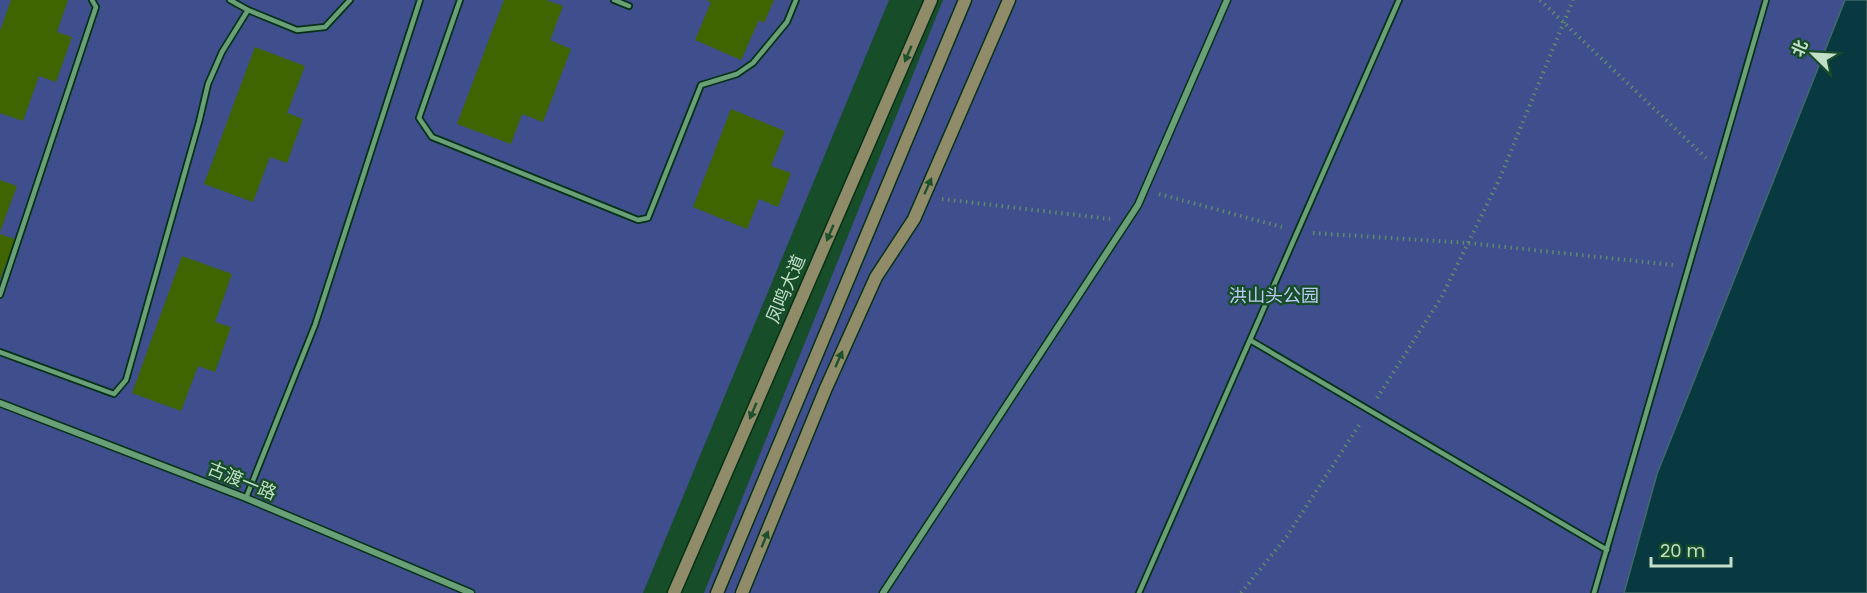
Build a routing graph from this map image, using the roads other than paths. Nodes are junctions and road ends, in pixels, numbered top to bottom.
1 (92, 0) edge
2 (230, 0) edge
3 (350, 0) edge
4 (420, 0) edge
5 (460, 0) edge
6 (614, 0) edge
7 (796, 0) edge
8 (931, 0) edge
9 (965, 0) edge
10 (1009, 0) edge
11 (1227, 0) edge
12 (1399, 0) edge
13 (1766, 0) edge
14 (629, 6) dead end
15 (248, 10) junction
16 (0, 295) edge
17 (1250, 340) junction
18 (0, 352) edge
19 (0, 403) edge
20 (246, 498) junction
21 (1607, 550) junction
22 (471, 593) edge
23 (674, 593) edge
24 (717, 593) edge
25 (742, 593) edge
26 (883, 593) edge
27 (1139, 593) edge
28 (1594, 593) edge

1 - 16 lane
2 - 15 lane
3 - 15 lane
4 - 20 lane
5 - 7 lane
6 - 14 lane
8 -> 23 main road, 凤鸣大道
9 - 24 main road
25 -> 10 main road
11 - 26 street
12 - 17 lane
13 - 21 lane
15 - 18 lane
17 - 21 lane
17 - 27 lane
19 - 20 street, 古渡一路
20 - 22 street, 古渡一路
21 - 28 lane

